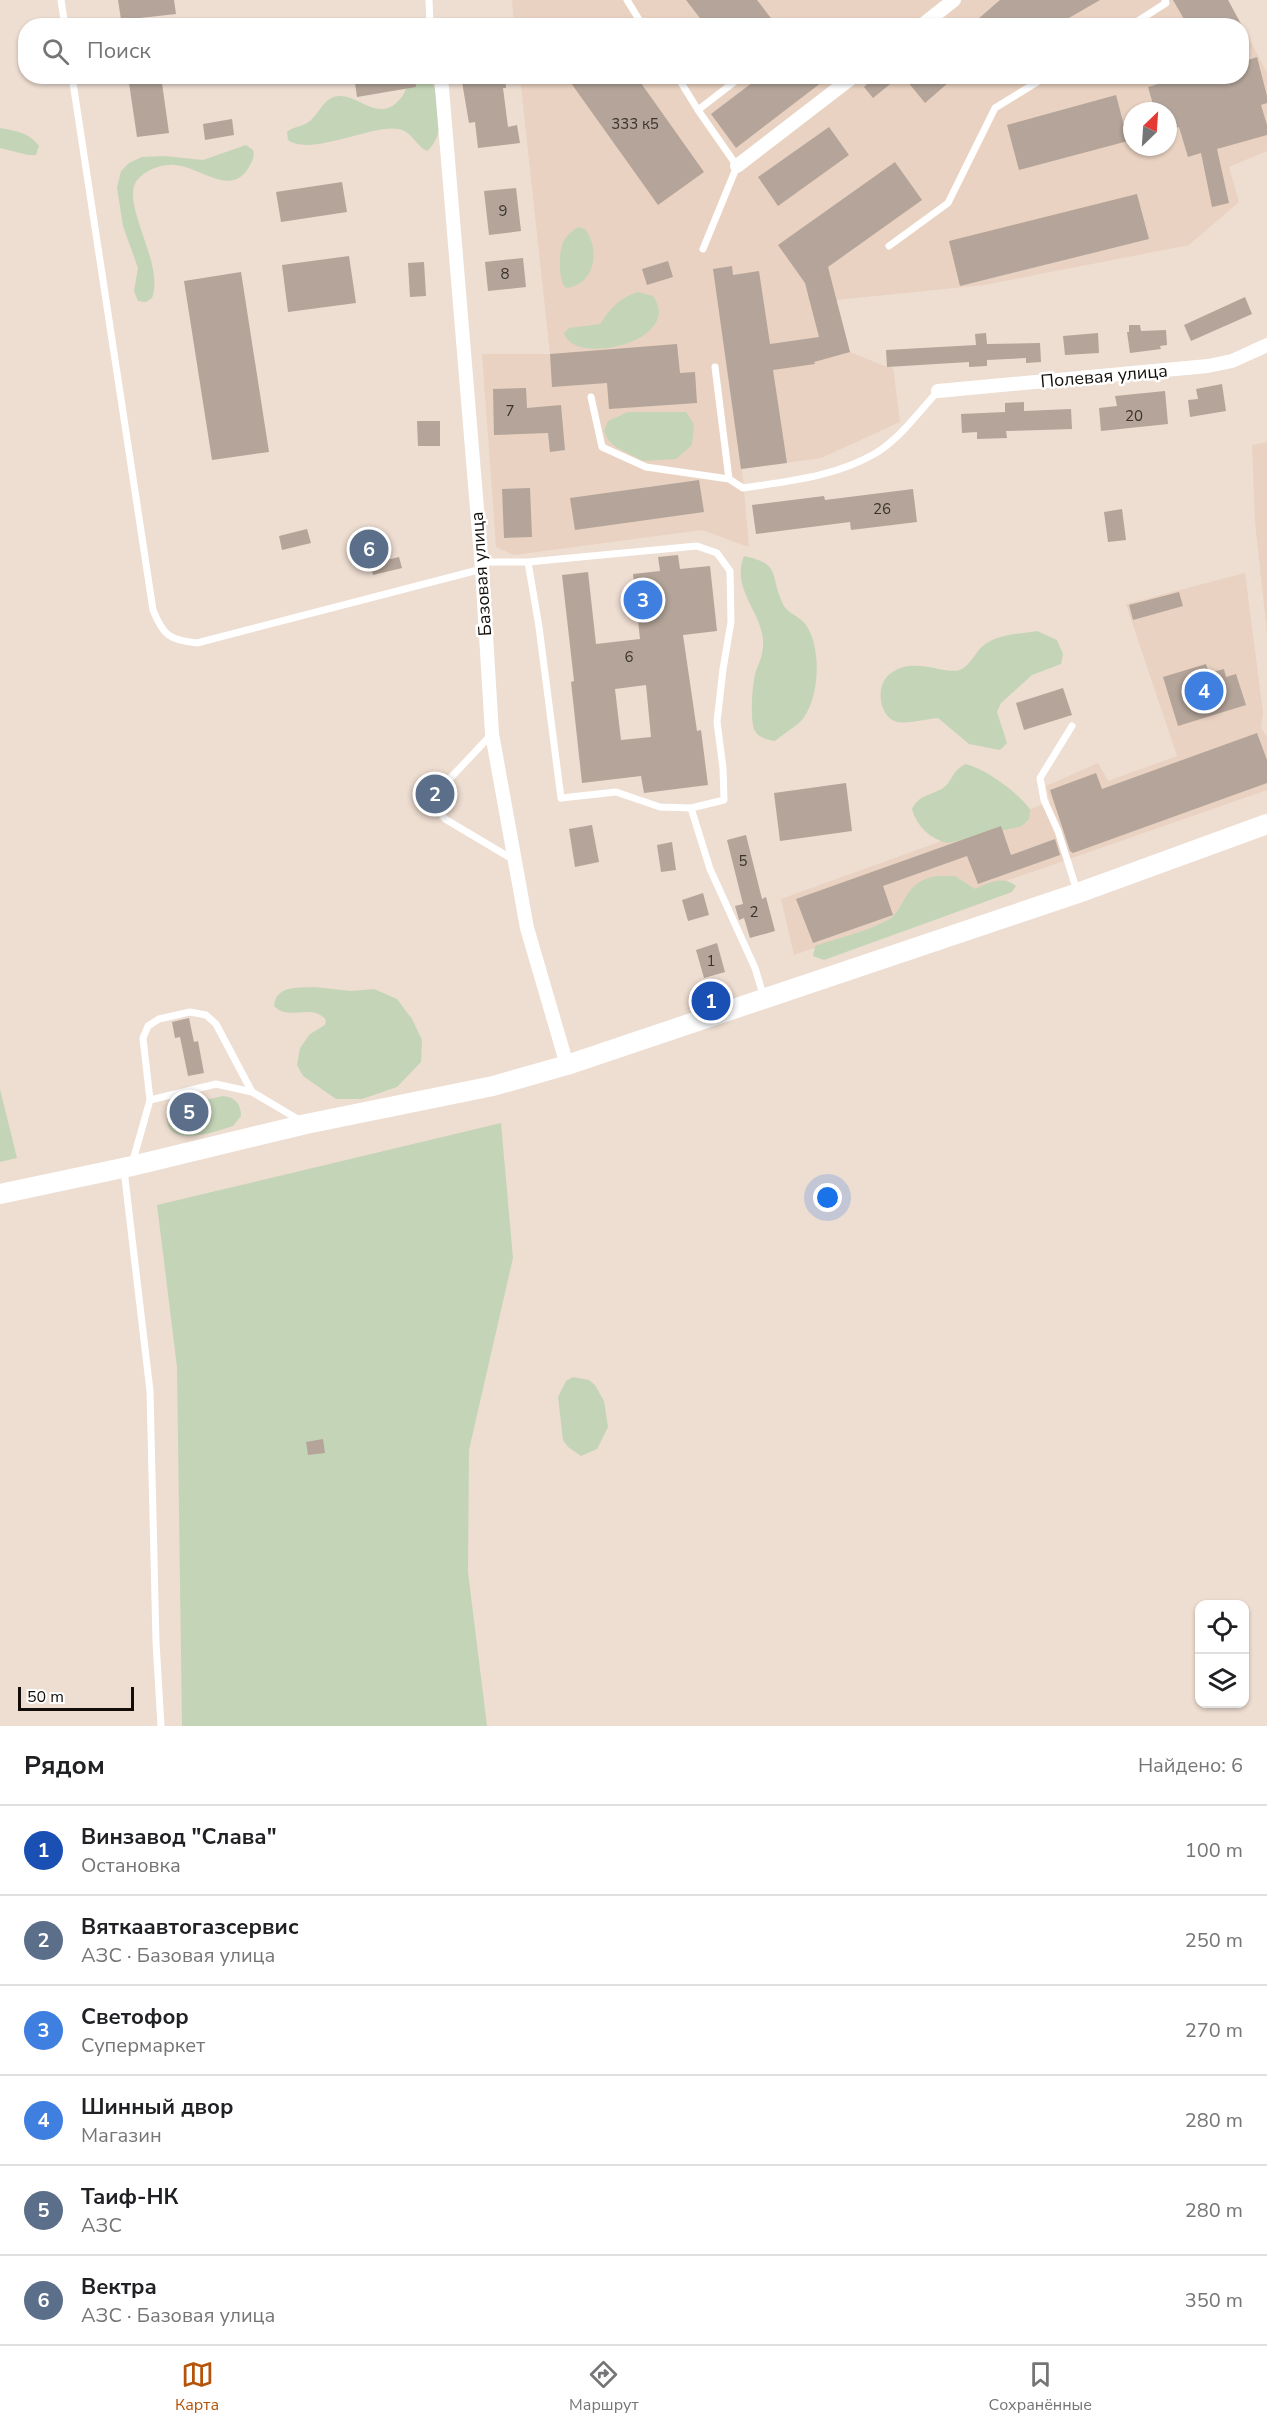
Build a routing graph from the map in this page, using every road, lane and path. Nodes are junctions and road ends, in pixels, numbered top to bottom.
1 (61, 0) edge
2 (429, 0) edge
3 (627, 0) edge
4 (954, 0) edge
5 (1165, 0) edge
6 (64, 18) edge
7 (430, 18) edge
8 (638, 18) edge
9 (931, 18) edge
10 (1143, 18) edge
11 (73, 84) edge
12 (442, 84) edge
13 (682, 84) edge
14 (732, 84) edge
15 (844, 84) edge
16 (1034, 84) edge
17 (698, 110) junction
18 (737, 166) junction
19 (889, 246) dead end
20 (703, 249) dead end
21 (1267, 345) edge
22 (715, 367) dead end
23 (938, 391) joint
24 (591, 397) dead end
25 (729, 479) junction
26 (528, 562) junction
27 (481, 566) junction
28 (1072, 726) dead end
29 (492, 734) junction
30 (691, 808) junction
31 (1267, 824) edge
32 (514, 860) junction
33 (1078, 894) junction
34 (764, 998) junction
35 (567, 1065) junction
36 (252, 1092) junction
37 (150, 1100) junction
38 (306, 1124) junction
39 (128, 1166) junction
40 (0, 1194) edge
41 (161, 1726) edge

1 - 6 lane
2 - 7 lane
3 - 8 lane
4 - 9 street
5 - 10 lane
11 - 27 lane
12 - 27 street, Базовая улица
13 - 17 lane
14 - 17 lane
15 - 18 street
16 - 19 lane
17 - 18 lane
18 - 20 lane
21 - 23 street, Полевая улица
22 - 25 lane
23 - 25 lane
24 - 25 lane
26 - 27 lane
26 - 30 lane
26 - 30 lane
27 - 29 street, Базовая улица
28 - 33 lane
29 - 32 street, Базовая улица
29 - 32 lane
30 - 34 lane
31 - 33 main road
32 - 35 street, Базовая улица
33 - 34 main road
34 - 35 main road
35 - 38 main road
36 - 37 lane
36 - 37 lane
36 - 38 lane
37 - 39 lane
38 - 39 main road
39 - 40 main road
39 - 41 lane

